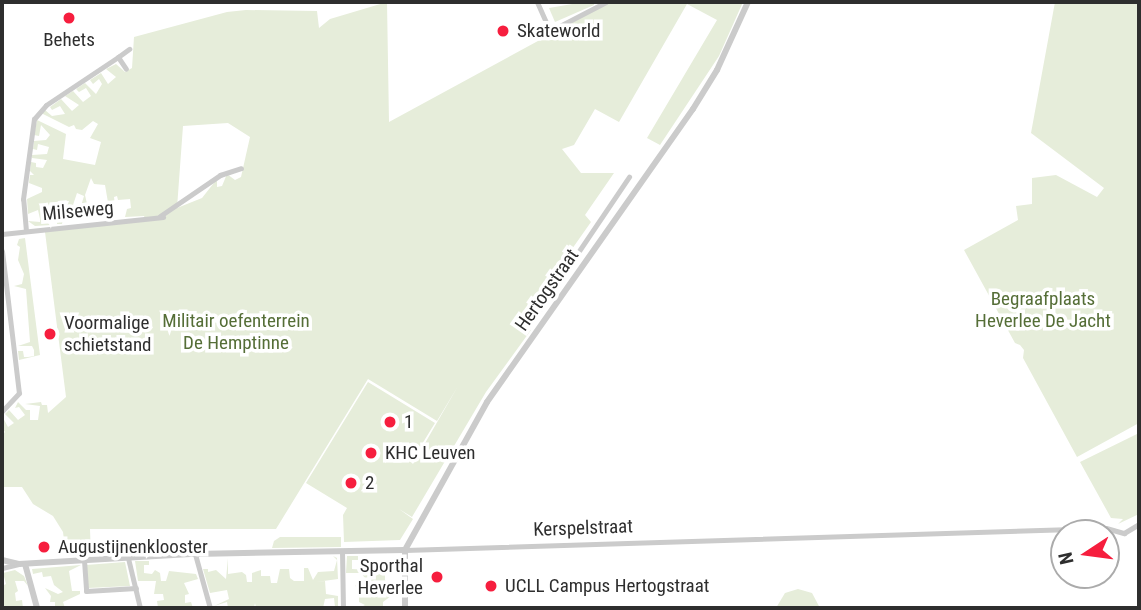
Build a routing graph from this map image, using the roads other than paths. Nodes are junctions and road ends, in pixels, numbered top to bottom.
1 (537, 2) edge
2 (606, 2) edge
3 (748, 2) edge
4 (129, 49) dead end
5 (118, 57) junction
6 (126, 69) dead end
7 (242, 168) dead end
8 (629, 177) dead end
9 (26, 231) junction
10 (2, 234) edge
11 (2, 251) edge
12 (4, 289) edge
13 (529, 325) dead end
14 (2, 411) edge
15 (1139, 524) edge
16 (405, 550) junction
17 (342, 551) junction
18 (195, 554) junction
19 (128, 558) junction
20 (2, 559) edge
21 (84, 560) junction
22 (22, 564) junction
23 (2, 568) edge
24 (135, 588) junction
25 (37, 608) edge
26 (141, 608) edge
27 (210, 608) edge
28 (343, 608) edge
29 (405, 608) edge

1 - 2 street
3 - 16 street, Hertogstraat
4 - 5 street
5 - 6 street
5 - 9 street
7 - 9 street, Milseweg
8 - 13 street
9 - 10 street, Milseweg
11 - 12 street
12 - 14 street
15 - 16 street, Kerspelstraat
16 - 17 street, Kerspelstraat
16 - 29 street, Hertogstraat
17 - 18 street, Kerspelstraat
17 - 28 street
18 - 19 street, Kerspelstraat
18 - 27 street
19 - 21 street, Kerspelstraat
19 - 24 street
20 - 22 street
21 - 22 street, Kerspelstraat
21 - 24 street
22 - 23 street
22 - 25 street
24 - 26 street

